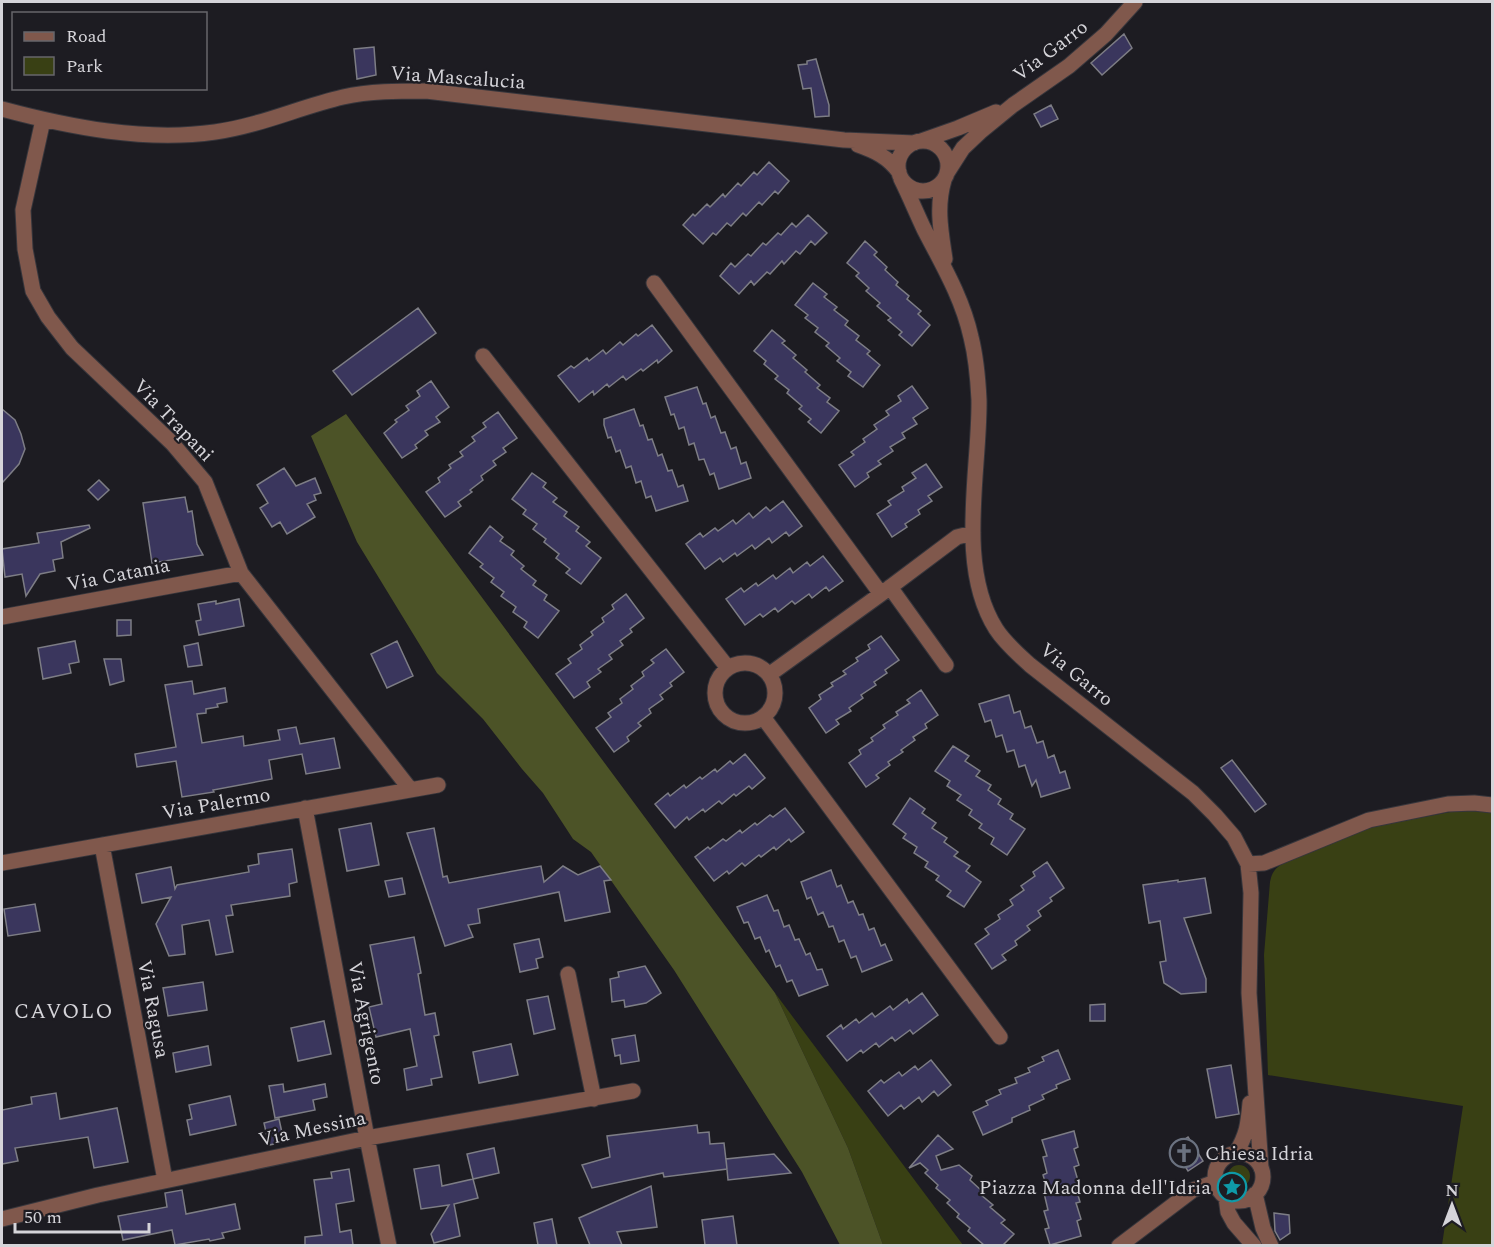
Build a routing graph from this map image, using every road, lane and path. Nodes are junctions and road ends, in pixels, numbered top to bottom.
1 (1135, 2) edge
2 (1013, 105) junction
3 (2, 109) edge
4 (43, 120) junction
5 (844, 140) junction
6 (916, 142) junction
7 (900, 175) junction
8 (946, 177) junction
9 (947, 271) junction
10 (654, 283) dead end
11 (483, 356) dead end
12 (973, 533) junction
13 (241, 573) junction
14 (886, 590) junction
15 (2, 617) edge
16 (946, 665) dead end
17 (728, 668) junction
18 (770, 674) junction
19 (763, 717) junction
20 (438, 784) dead end
21 (410, 789) junction
22 (1492, 805) edge
23 (305, 808) junction
24 (102, 845) junction
25 (2, 863) edge
26 (1248, 864) junction
27 (568, 974) dead end
28 (1000, 1037) dead end
29 (1253, 1067) junction
30 (633, 1091) dead end
31 (594, 1099) junction
32 (367, 1138) junction
33 (1236, 1154) junction
34 (1261, 1168) junction
35 (165, 1180) junction
36 (1215, 1182) junction
37 (1255, 1194) junction
38 (1226, 1197) junction
39 (2, 1219) edge
40 (389, 1245) edge
41 (1119, 1245) edge
42 (1254, 1245) edge
43 (1270, 1245) edge

1 - 2 street, Via Garro
2 - 6 street
2 - 8 street
3 - 4 street, Via Mascalucia
4 - 5 street, Via Mascalucia
4 - 13 street, Via Trapani
5 - 6 street
5 - 7 street
6 - 7 street
6 - 8 street
7 - 8 street
7 - 9 street
8 - 9 street
9 - 12 street, Via Garro
10 - 14 street
11 - 17 street
12 - 14 street
12 - 26 street, Via Garro
13 - 15 street, Via Catania
13 - 21 street, Via Trapani
14 - 16 street
14 - 18 street
17 - 18 street
17 - 19 street
18 - 19 street
19 - 28 street
20 - 21 street, Via Palermo
21 - 23 street, Via Palermo
22 - 26 street
23 - 24 street, Via Palermo
23 - 32 street, Via Agrigento
24 - 25 street, Via Palermo
24 - 35 street, Via Ragusa
26 - 29 street, Via Garro
27 - 31 street
29 - 33 street, Via Garro
29 - 34 street, Via Garro
30 - 31 street, Via Messina
31 - 32 street, Via Messina
32 - 35 street, Via Messina
32 - 40 street, Via Agrigento
33 - 34 street
33 - 36 street
34 - 37 street
35 - 39 street, Via Messina
36 - 38 street
36 - 41 street
37 - 38 street
37 - 43 street
38 - 42 street

